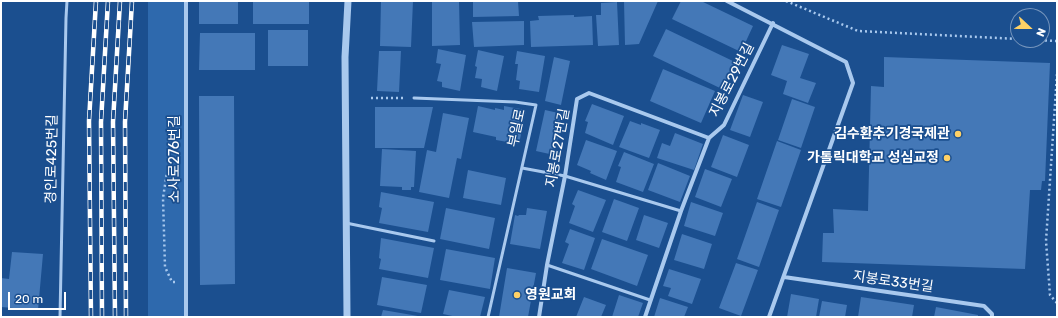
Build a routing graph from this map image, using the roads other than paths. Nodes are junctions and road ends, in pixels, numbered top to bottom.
1 (67, 1) edge
2 (186, 1) edge
3 (348, 1) edge
4 (727, 1) edge
5 (772, 24) junction
6 (414, 98) road end
7 (709, 138) junction
8 (522, 168) junction
9 (565, 176) junction
10 (682, 211) junction
11 (346, 223) junction
12 (434, 241) dead end
13 (547, 266) junction
14 (784, 277) junction
15 (650, 300) junction
16 (60, 317) edge
17 (186, 317) edge
18 (347, 317) edge
19 (488, 317) edge
20 (539, 317) edge
21 (645, 317) edge
22 (769, 317) edge
23 (992, 317) edge

1 - 16 lane, 경인로425번길
2 - 17 street, 소사로276번길
3 - 11 street
4 - 5 street
5 - 7 street, 지봉로29번길
5 - 14 street
6 - 8 lane, 부일로
7 - 9 street, 지봉로27번길
7 - 10 street, 지봉로29번길
8 - 9 lane
8 - 19 lane, 부일로
9 - 10 lane
9 - 13 street, 지봉로27번길
10 - 15 street, 지봉로29번길
11 - 12 lane
11 - 18 street
13 - 15 lane
13 - 20 street, 지봉로27번길
14 - 22 street
14 - 23 street, 지봉로33번길
15 - 21 street, 지봉로29번길

